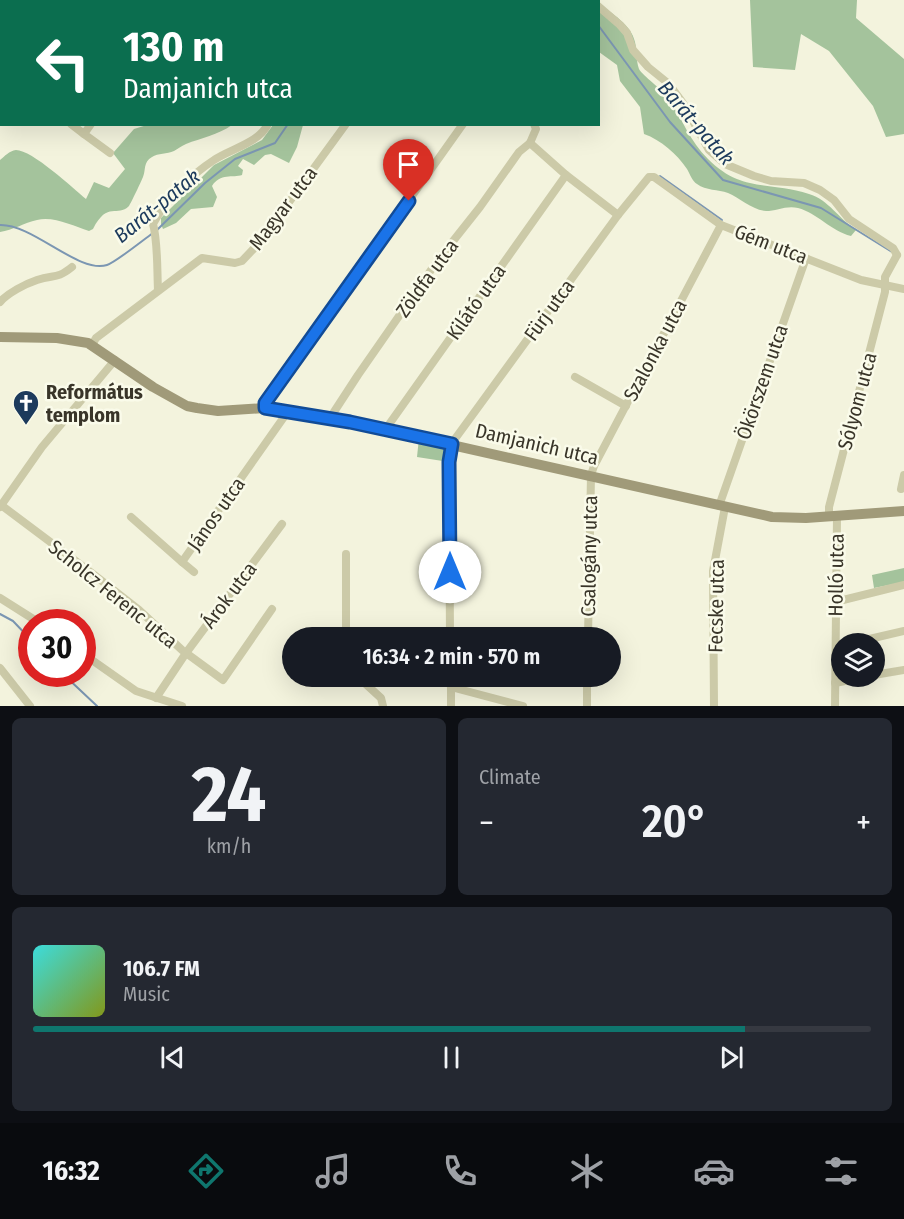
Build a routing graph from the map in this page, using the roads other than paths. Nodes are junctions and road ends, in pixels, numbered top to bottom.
1 (600, 8) edge
2 (74, 126) edge
3 (90, 126) edge
4 (267, 126) edge
5 (345, 126) edge
6 (462, 126) edge
7 (535, 126) edge
8 (84, 134) junction
9 (531, 143) junction
10 (110, 153) dead end
11 (566, 175) junction
12 (649, 177) joint
13 (618, 215) junction
14 (721, 225) junction
15 (900, 254) edge
16 (806, 258) junction
17 (72, 267) dead end
18 (884, 286) junction
19 (904, 289) edge
20 (158, 290) junction
21 (0, 302) edge
22 (0, 337) edge
23 (92, 345) junction
24 (115, 360) junction
25 (575, 377) dead end
26 (626, 406) junction
27 (265, 408) junction
28 (287, 411) junction
29 (330, 418) junction
30 (387, 429) junction
31 (452, 444) junction
32 (591, 475) junction
33 (904, 476) edge
34 (901, 489) dead end
35 (1, 506) edge
36 (722, 506) junction
37 (904, 511) edge
38 (833, 516) junction
39 (131, 517) dead end
40 (282, 524) dead end
41 (346, 554) dead end
42 (182, 562) junction
43 (194, 572) dead end
44 (904, 585) edge
45 (0, 598) edge
46 (835, 602) junction
47 (18, 609) edge
48 (272, 609) dead end
49 (346, 627) edge
50 (450, 627) edge
51 (588, 627) edge
52 (904, 631) edge
53 (837, 633) edge
54 (885, 635) edge
55 (186, 653) junction
56 (96, 663) edge
57 (0, 668) edge
58 (904, 670) edge
59 (885, 673) edge
60 (369, 687) edge
61 (451, 687) joint
62 (587, 687) edge
63 (835, 687) edge
64 (156, 698) junction
65 (30, 706) edge
66 (182, 706) edge
67 (383, 706) edge
68 (451, 706) edge
69 (523, 706) edge
70 (587, 706) edge
71 (714, 706) edge
72 (836, 706) edge

1 - 15 street
2 - 8 street
3 - 8 street
4 - 20 street
5 - 20 street, Magyar utca
6 - 27 street
7 - 9 street
8 - 10 street
9 - 11 street
9 - 29 street, Zöldfa utca
11 - 13 street
11 - 30 street, Kilátó utca
12 - 13 street, Fürj utca
12 - 14 street, Gém utca
13 - 31 street, Fürj utca
14 - 16 street, Gém utca
14 - 26 street, Szalonka utca
15 - 18 street, Sólyom utca
16 - 18 street, Gém utca
16 - 36 street, Ökörszem utca
17 - 21 street
18 - 19 street, Gém utca
18 - 38 street, Sólyom utca
20 - 23 street, Magyar utca
22 - 23 main road, Damjanich utca
23 - 24 main road, Damjanich utca
24 - 27 main road, Damjanich utca
24 - 35 street
25 - 26 street
26 - 32 street, Szalonka utca
27 - 28 main road, Damjanich utca
28 - 29 main road, Damjanich utca
28 - 42 street, János utca
29 - 30 main road, Damjanich utca
30 - 31 main road, Damjanich utca
31 - 32 main road, Damjanich utca
31 - 50 street
32 - 36 main road, Damjanich utca
32 - 51 street, Csalogány utca
33 - 34 street
35 - 55 street, Scholcz Ferenc utca
36 - 38 main road, Damjanich utca
36 - 71 street, Fecske utca
37 - 38 main road, Damjanich utca
38 - 46 street, Holló utca
39 - 42 street, János utca
40 - 55 street, Árok utca
41 - 49 street
42 - 43 street
44 - 46 street
45 - 47 street
46 - 53 street, Holló utca
48 - 55 street, Scholcz Ferenc utca
52 - 54 street
55 - 64 street, Árok utca
56 - 64 street
57 - 65 street
58 - 59 street
60 - 67 street
61 - 68 street
61 - 69 street
62 - 70 street
63 - 72 street, Holló utca
64 - 66 street

